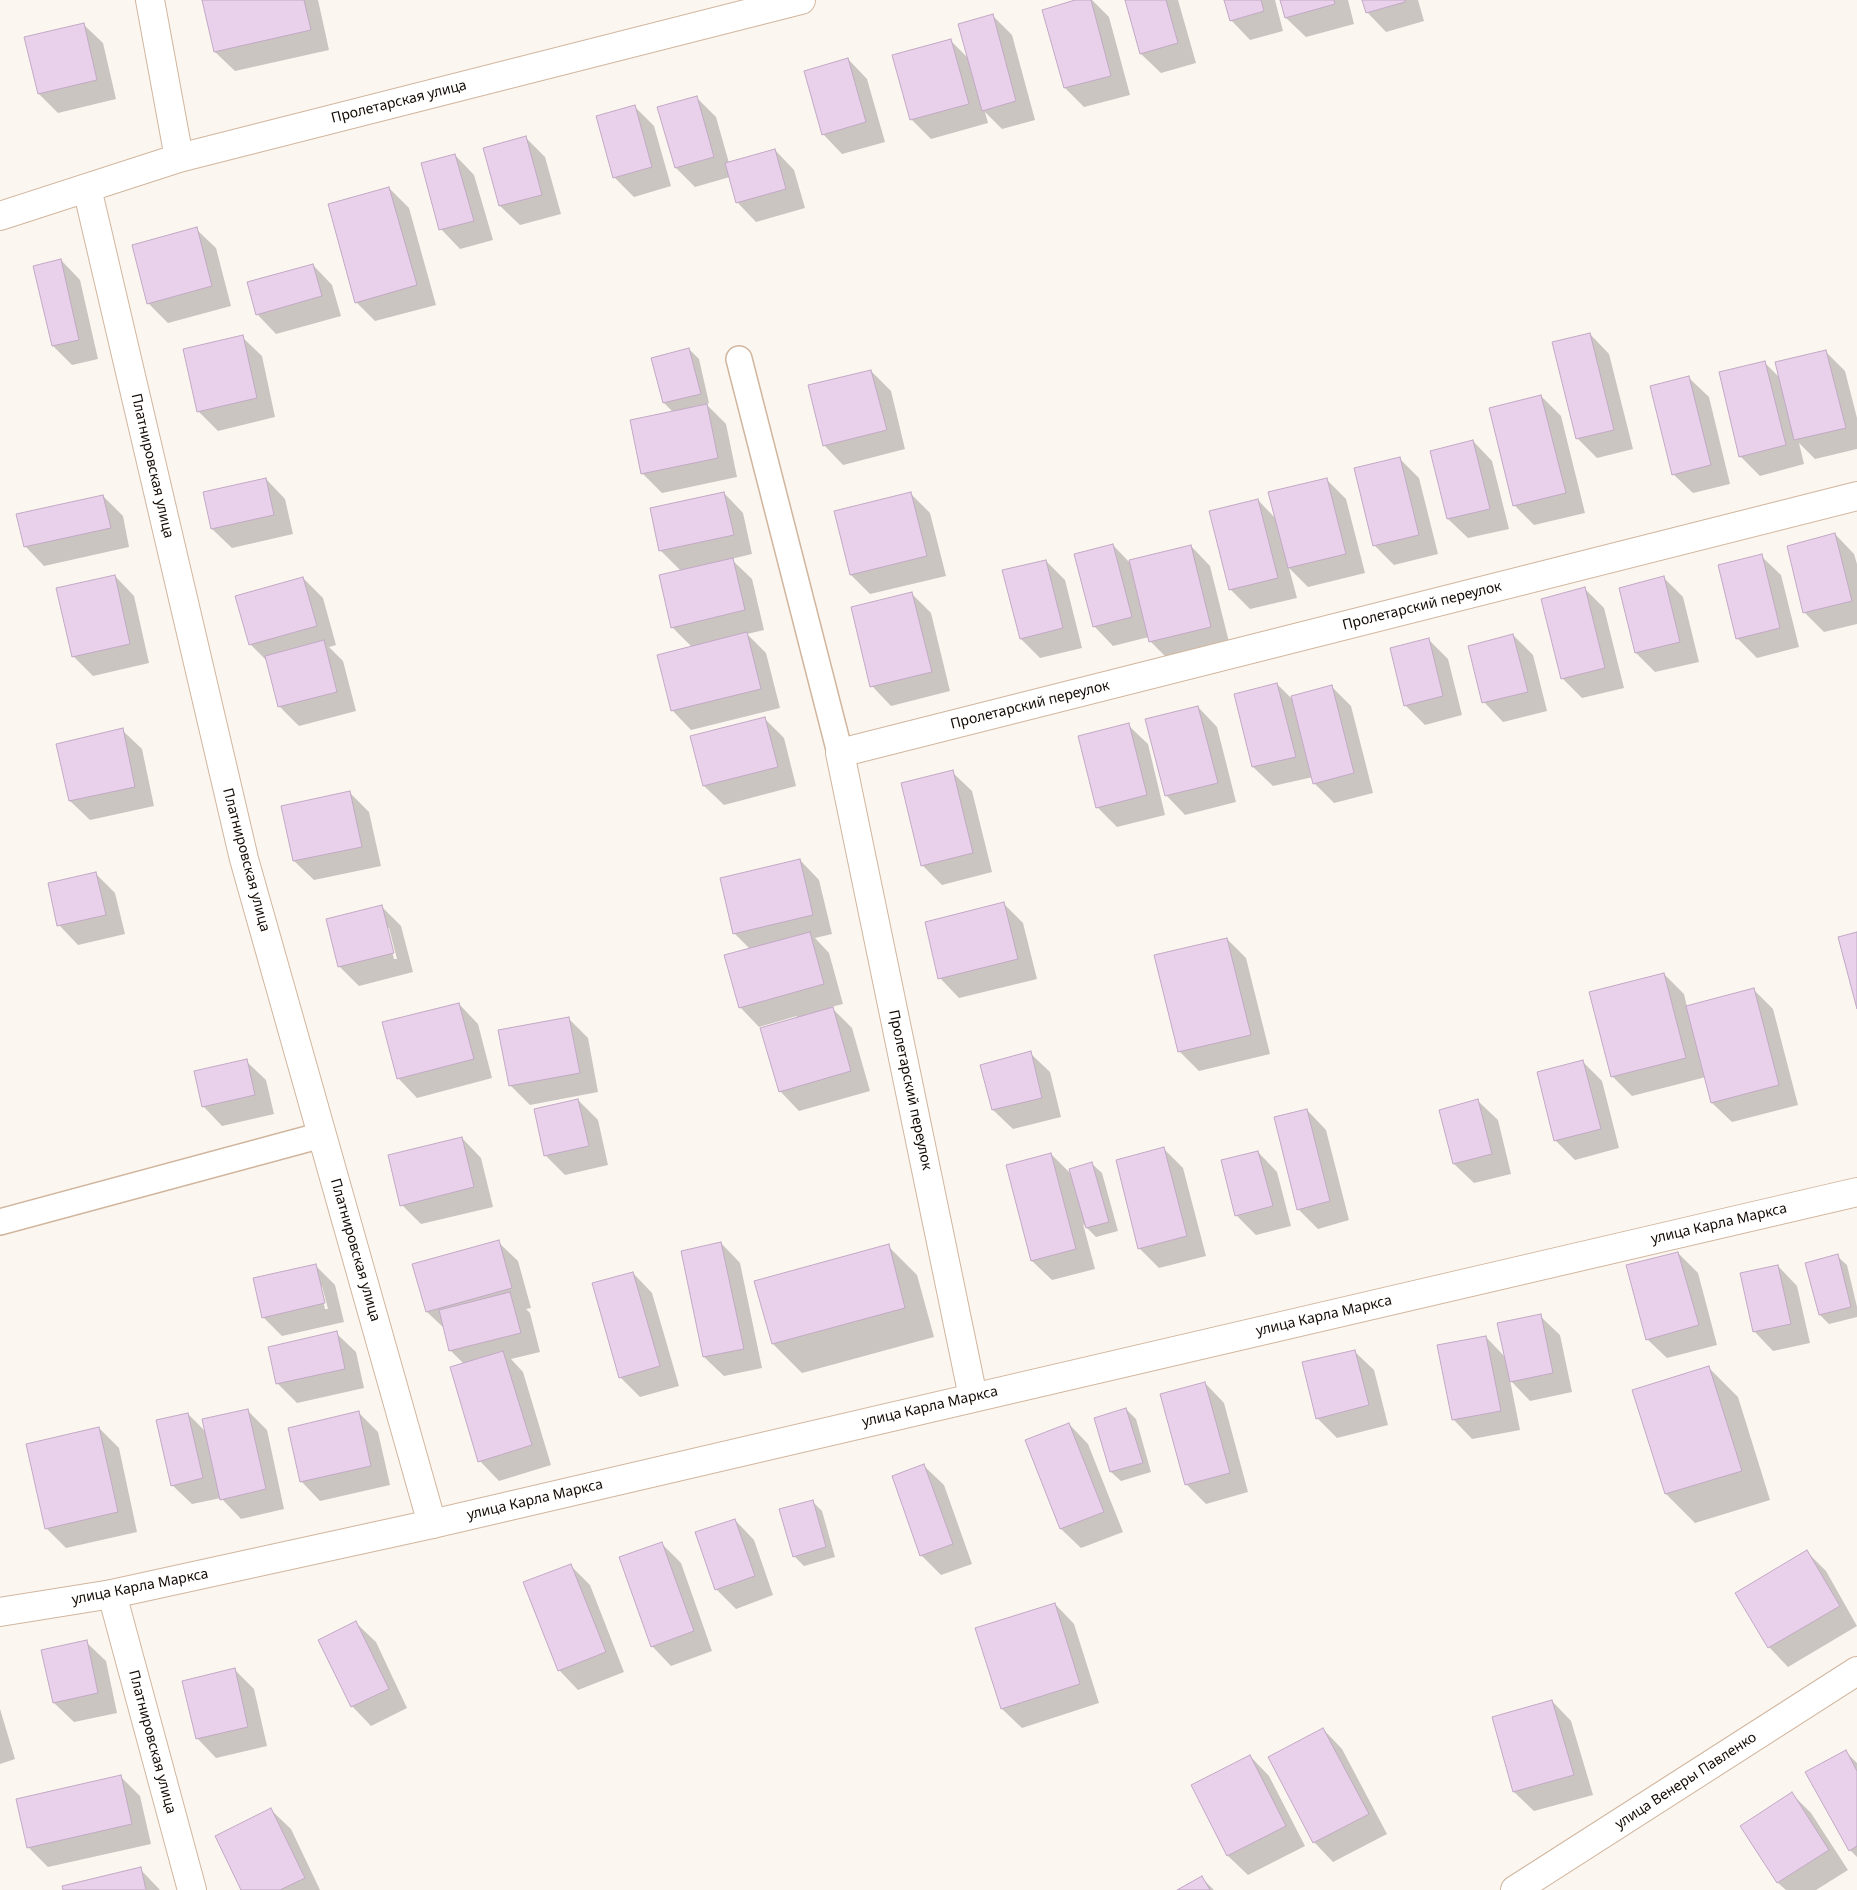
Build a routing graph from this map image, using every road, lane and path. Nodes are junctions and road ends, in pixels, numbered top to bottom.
1 (150, 0) edge
2 (801, 0) edge
3 (179, 158) junction
4 (87, 188) junction
5 (0, 216) edge
6 (739, 359) dead end
7 (1857, 496) edge
8 (840, 753) junction
9 (322, 1135) junction
10 (1857, 1192) edge
11 (0, 1222) edge
12 (973, 1397) junction
13 (432, 1524) junction
14 (112, 1594) junction
15 (0, 1612) edge
16 (1857, 1671) edge
17 (192, 1890) edge
18 (1515, 1890) edge

1 - 3 street
2 - 3 street, Пролетарская улица
3 - 4 street, Пролетарская улица
4 - 5 street, Пролетарская улица
4 - 9 street, Платнировская улица
6 - 8 lane
7 - 8 street, Пролетарский переулок
8 - 12 street, Пролетарский переулок
9 - 11 lane
9 - 13 street, Платнировская улица
10 - 12 street, улица Карла Маркса
12 - 13 street, улица Карла Маркса
13 - 14 street, улица Карла Маркса
14 - 15 street, улица Карла Маркса
14 - 17 street, Платнировская улица
16 - 18 street, улица Венеры Павленко

